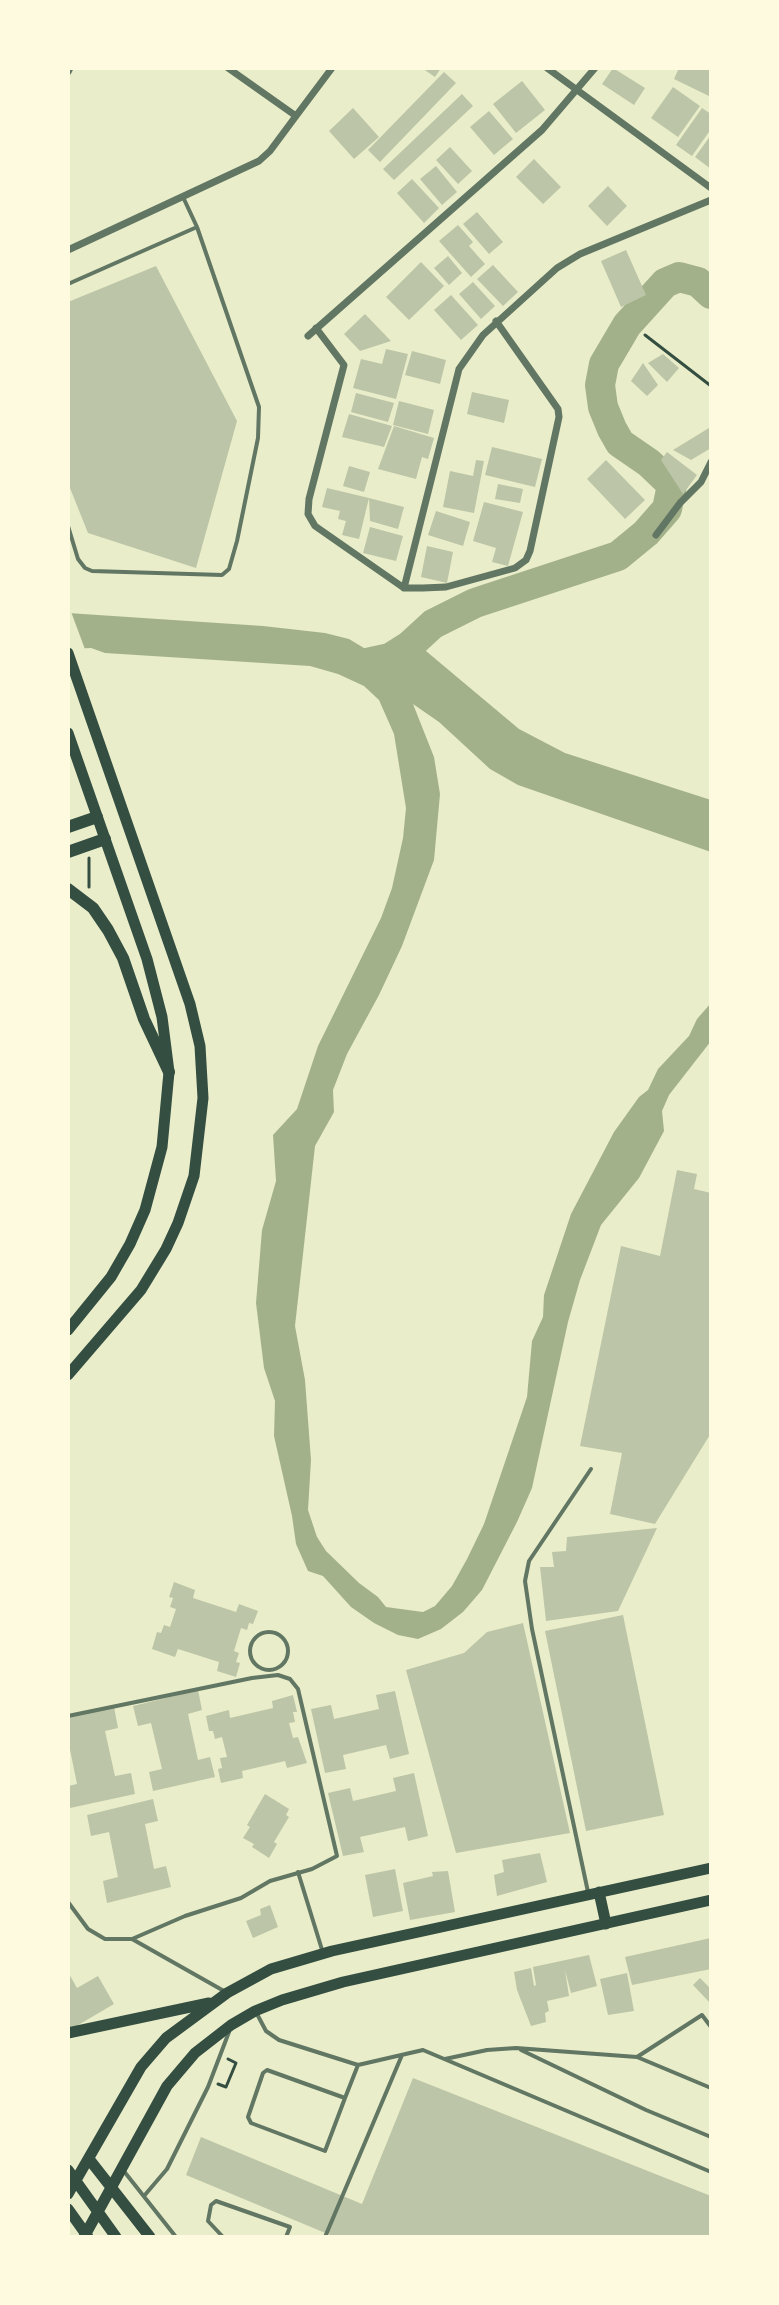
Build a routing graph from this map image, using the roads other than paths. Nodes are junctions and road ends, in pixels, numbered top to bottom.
1 (228, 68) edge
2 (332, 68) edge
3 (547, 68) edge
4 (595, 68) edge
5 (577, 89) junction
6 (296, 116) junction
7 (711, 188) edge
8 (183, 197) junction
9 (711, 200) edge
10 (197, 227) junction
11 (68, 250) edge
12 (68, 284) edge
13 (496, 321) junction
14 (316, 328) junction
15 (308, 336) dead end
16 (711, 462) edge
17 (68, 526) edge
18 (656, 535) dead end
19 (404, 588) junction
20 (70, 656) edge
21 (68, 733) edge
22 (97, 817) junction
23 (68, 827) edge
24 (105, 839) junction
25 (68, 852) edge
26 (68, 889) edge
27 (169, 1072) junction
28 (68, 1330) edge
29 (68, 1375) edge
30 (591, 1469) dead end
31 (255, 1664) junction
32 (277, 1672) junction
33 (252, 1678) junction
34 (68, 1716) edge
35 (711, 1868) edge
36 (298, 1872) junction
37 (594, 1893) junction
38 (711, 1900) edge
39 (68, 1902) edge
40 (606, 1924) junction
41 (132, 1939) junction
42 (323, 1953) junction
43 (227, 1993) junction
44 (214, 2002) junction
45 (255, 2011) junction
46 (231, 2025) junction
47 (711, 2027) edge
48 (68, 2033) edge
49 (516, 2048) junction
50 (402, 2054) junction
51 (637, 2057) junction
52 (445, 2059) junction
53 (358, 2065) junction
54 (711, 2088) edge
55 (345, 2098) junction
56 (711, 2137) edge
57 (89, 2159) junction
58 (122, 2168) junction
59 (68, 2170) edge
60 (711, 2172) edge
61 (111, 2187) junction
62 (68, 2194) edge
63 (144, 2196) junction
64 (68, 2209) edge
65 (86, 2237) edge
66 (116, 2237) edge
67 (150, 2237) edge
68 (176, 2237) edge
69 (223, 2237) edge
70 (286, 2237) edge
71 (325, 2237) edge

1 - 6 street
2 - 6 street
3 - 5 street
4 - 5 street
5 - 7 street
5 - 14 street
6 - 8 street
8 - 10 lane
8 - 11 street
9 - 13 street
10 - 12 lane
10 - 17 lane
13 - 19 street
13 - 19 street
14 - 15 street
14 - 19 street
16 - 18 street
20 - 29 main road
21 - 22 main road
22 - 23 highway
22 - 24 main road
24 - 25 highway
24 - 27 main road
26 - 27 highway
27 - 28 main road
30 - 37 lane
31 - 32 lane
31 - 32 lane
31 - 33 lane
32 - 33 lane
32 - 36 lane
33 - 34 lane
35 - 37 main road
36 - 41 lane
36 - 42 lane
37 - 40 main road
37 - 42 main road
38 - 40 main road
39 - 41 lane
40 - 45 main road
41 - 43 lane
42 - 43 main road
43 - 44 main road
44 - 48 main road
44 - 57 main road
45 - 46 main road
45 - 53 lane
46 - 58 main road
46 - 63 lane
47 - 51 lane
49 - 51 lane
49 - 52 lane
49 - 56 lane
50 - 52 lane
50 - 53 lane
50 - 71 lane
51 - 54 lane
52 - 60 lane
53 - 55 lane
55 - 55 lane
57 - 61 main road
57 - 62 main road
58 - 61 main road
58 - 63 lane
59 - 66 main road
61 - 65 main road
61 - 67 main road
63 - 68 lane
64 - 65 main road
69 - 70 lane

